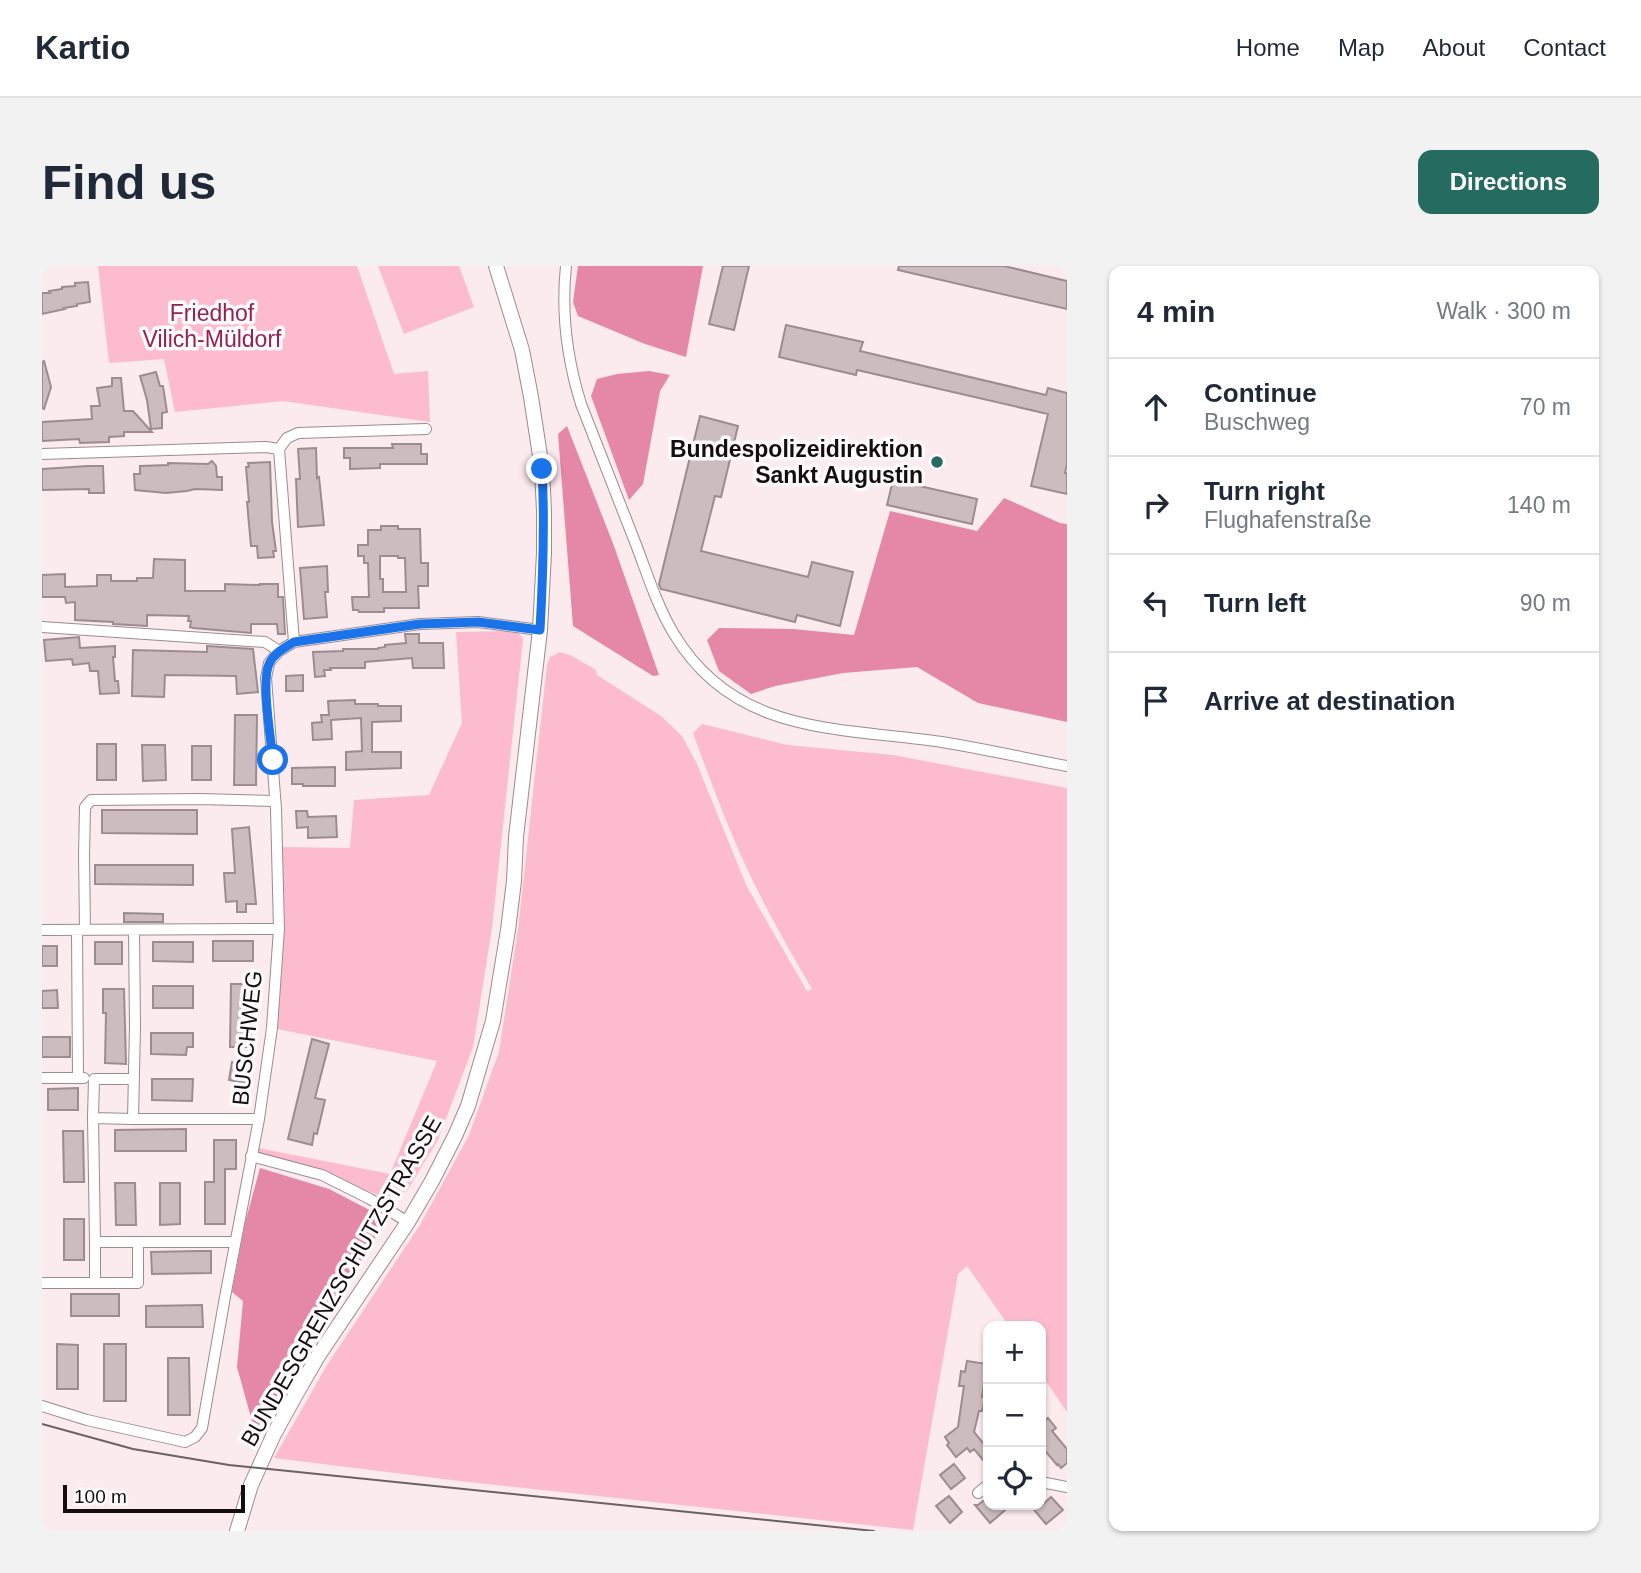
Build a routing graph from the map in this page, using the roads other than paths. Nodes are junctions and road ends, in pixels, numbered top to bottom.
1 (496, 266) edge
2 (566, 266) edge
3 (426, 429) dead end
4 (279, 449) junction
5 (42, 454) edge
6 (42, 627) edge
7 (540, 630) junction
8 (294, 642) junction
9 (279, 651) junction
10 (1067, 766) edge
11 (275, 801) junction
12 (279, 929) junction
13 (42, 930) edge
14 (81, 930) junction
15 (134, 930) junction
16 (42, 1078) edge
17 (78, 1078) junction
18 (94, 1079) junction
19 (133, 1079) junction
20 (93, 1118) junction
21 (133, 1119) junction
22 (259, 1119) junction
23 (251, 1156) junction
24 (408, 1222) junction
25 (95, 1242) junction
26 (138, 1242) junction
27 (235, 1242) junction
28 (42, 1283) edge
29 (95, 1283) junction
30 (42, 1406) edge
31 (1046, 1483) edge
32 (1067, 1487) edge
33 (983, 1489) edge
34 (978, 1493) dead end
35 (237, 1531) edge

1 - 7 street, BUNDESGRENZSCHUTZSTRASSE
2 - 10 street
3 - 4 street
4 - 5 street
4 - 8 street
6 - 9 street
7 - 8 street
7 - 24 street, BUNDESGRENZSCHUTZSTRASSE
8 - 9 street
9 - 11 street, BUSCHWEG
11 - 12 street, BUSCHWEG
11 - 14 street
12 - 15 street
12 - 22 street, BUSCHWEG
13 - 14 street
14 - 15 street
14 - 17 street
15 - 19 street
16 - 17 street
17 - 18 street
18 - 19 street
18 - 20 street
19 - 21 street
20 - 21 street
20 - 25 street
21 - 22 street
22 - 23 street, BUSCHWEG
23 - 24 street
23 - 27 street, BUSCHWEG
24 - 35 street, BUNDESGRENZSCHUTZSTRASSE
25 - 26 street
25 - 29 street
26 - 27 street
26 - 29 street
27 - 30 street, BUSCHWEG
28 - 29 street
31 - 32 street
33 - 34 street

